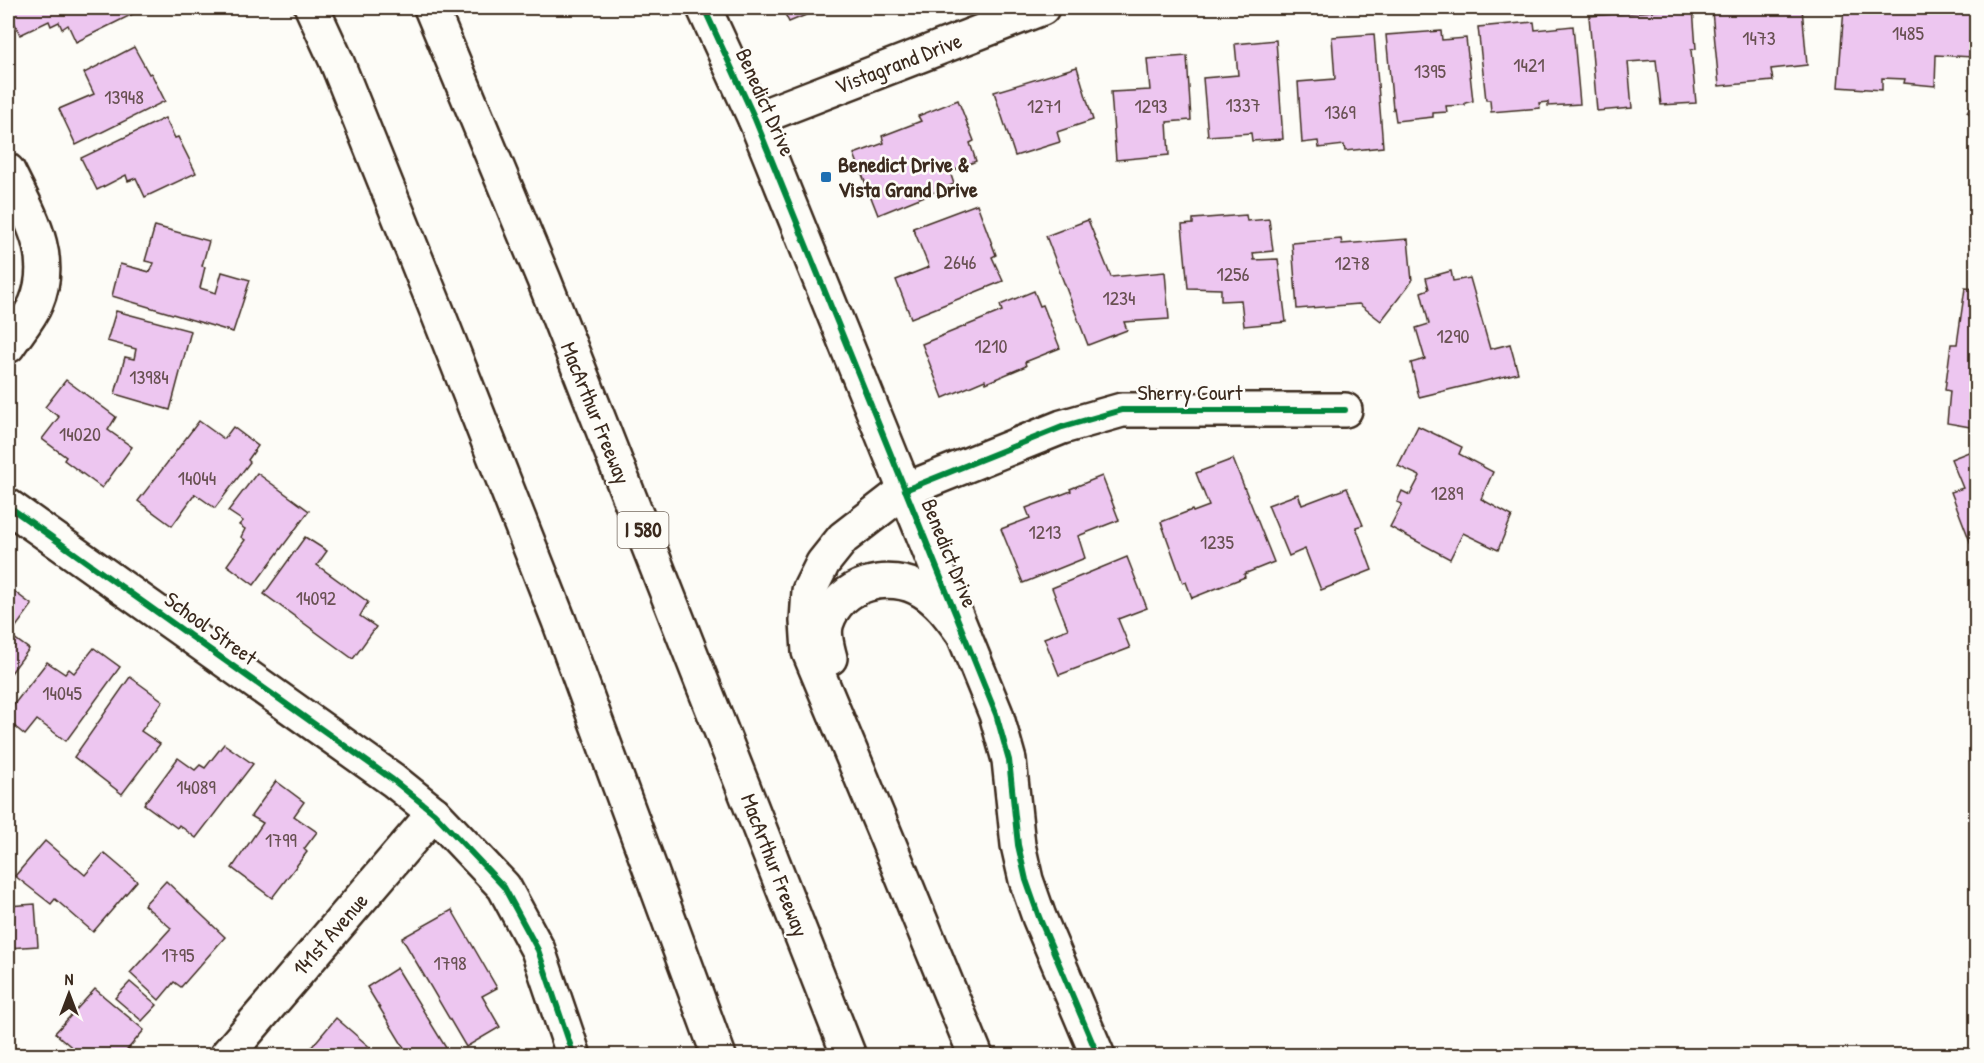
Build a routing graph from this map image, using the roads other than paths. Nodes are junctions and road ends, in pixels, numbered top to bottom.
1 (312, 8) edge
2 (431, 8) edge
3 (704, 8) edge
4 (1042, 8) edge
5 (755, 119) junction
6 (8, 171) edge
7 (8, 346) edge
8 (1345, 410) dead end
9 (905, 490) junction
10 (8, 506) edge
11 (964, 635) junction
12 (434, 813) junction
13 (883, 829) junction
14 (226, 1056) edge
15 (574, 1056) edge
16 (719, 1056) edge
17 (849, 1056) edge
18 (976, 1056) edge
19 (1098, 1056) edge

1 - 16 main road
2 - 17 main road, MacArthur Freeway / I 580
3 - 5 main road, Benedict Drive
4 - 5 main road, Vistagrand Drive
5 - 9 main road, Benedict Drive
6 - 7 main road
8 - 9 main road, Sherry Court
9 - 11 main road, Benedict Drive
9 - 13 main road, Sherry Court
10 - 12 main road, School Street
11 - 13 main road
11 - 19 main road, Benedict Drive
12 - 14 main road, 141st Avenue
12 - 15 main road
13 - 18 main road

